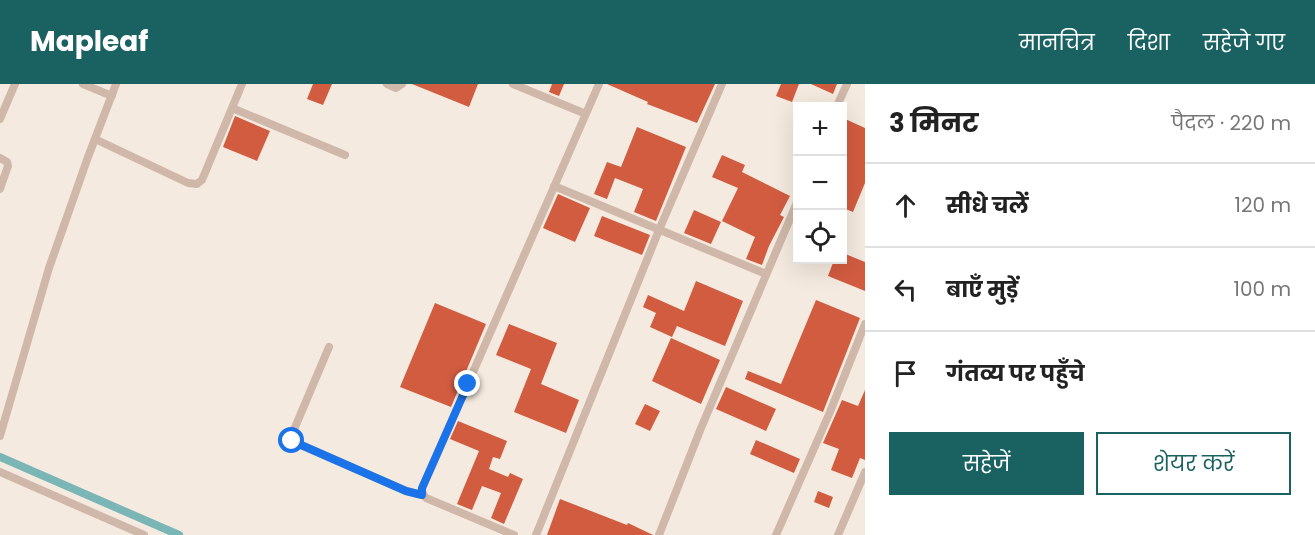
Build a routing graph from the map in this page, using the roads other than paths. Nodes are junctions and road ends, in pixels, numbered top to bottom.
1 (15, 84) edge
2 (83, 84) edge
3 (116, 84) edge
4 (242, 84) edge
5 (387, 84) edge
6 (402, 84) edge
7 (513, 84) edge
8 (599, 84) edge
9 (722, 84) edge
10 (847, 84) edge
11 (112, 96) junction
12 (839, 102) edge
13 (232, 108) junction
14 (586, 114) junction
15 (0, 119) edge
16 (95, 139) junction
17 (345, 154) dead end
18 (0, 158) edge
19 (554, 186) junction
20 (0, 189) edge
21 (794, 210) edge
22 (659, 230) junction
23 (766, 274) junction
24 (865, 324) edge
25 (329, 347) dead end
26 (0, 436) edge
27 (0, 472) edge
28 (865, 472) edge
29 (422, 495) junction
30 (144, 535) edge
31 (514, 535) edge
32 (536, 535) edge
33 (658, 535) edge
34 (776, 535) edge
35 (838, 535) edge

1 - 15 street
2 - 11 street
3 - 11 street
4 - 13 street
5 - 6 street
7 - 14 street
8 - 14 street
9 - 22 street
10 - 12 street
11 - 16 street
13 - 16 street
13 - 17 street
14 - 19 street
16 - 26 street
18 - 20 street
19 - 22 street
19 - 29 street
21 - 23 street
22 - 23 street
22 - 32 street
23 - 33 street
24 - 34 street
25 - 29 street
27 - 30 street
28 - 35 street
29 - 31 street

